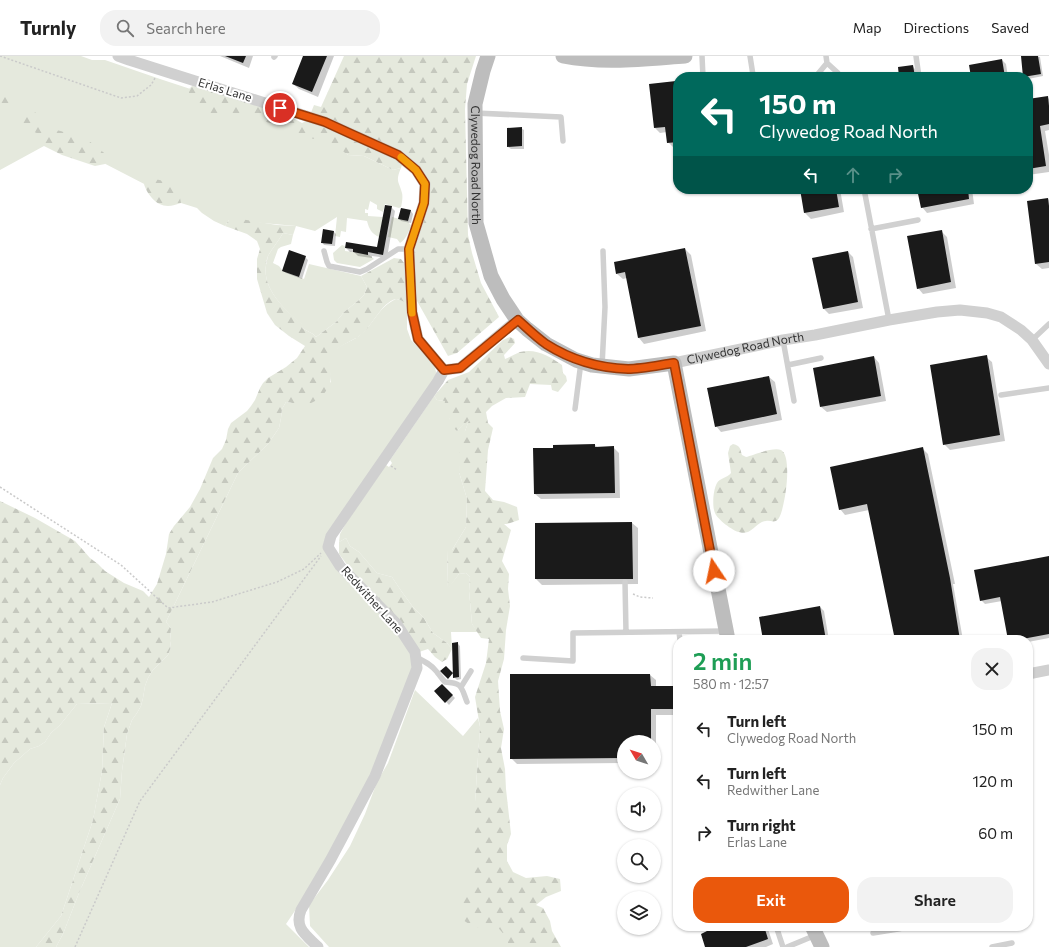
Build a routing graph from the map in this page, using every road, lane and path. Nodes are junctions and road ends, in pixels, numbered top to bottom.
1 (0, 56) edge
2 (118, 56) edge
3 (488, 56) edge
4 (563, 56) edge
5 (685, 56) edge
6 (702, 56) edge
7 (750, 56) edge
8 (826, 56) edge
9 (916, 56) edge
10 (827, 63) junction
11 (160, 70) junction
12 (704, 72) edge
13 (753, 72) edge
14 (820, 72) edge
15 (837, 72) edge
16 (918, 72) edge
17 (475, 113) junction
18 (562, 141) dead end
19 (865, 194) edge
20 (918, 220) dead end
21 (871, 229) junction
22 (409, 249) junction
23 (324, 251) dead end
24 (603, 251) dead end
25 (518, 320) junction
26 (889, 320) junction
27 (1049, 324) edge
28 (783, 340) junction
29 (1032, 340) junction
30 (821, 358) dead end
31 (581, 362) junction
32 (674, 363) junction
33 (1049, 364) edge
34 (788, 365) junction
35 (602, 366) junction
36 (444, 370) junction
37 (1049, 388) edge
38 (1001, 395) dead end
39 (794, 401) dead end
40 (575, 409) dead end
41 (0, 487) edge
42 (328, 547) junction
43 (625, 582) dead end
44 (626, 591) junction
45 (653, 598) dead end
46 (626, 632) junction
47 (679, 632) junction
48 (679, 635) edge
49 (727, 635) edge
50 (416, 657) junction
51 (523, 658) dead end
52 (1049, 670) edge
53 (471, 671) dead end
54 (1033, 673) edge
55 (461, 687) junction
56 (467, 702) dead end
57 (778, 931) edge
58 (881, 931) edge
59 (873, 933) dead end
60 (817, 936) edge
61 (1012, 943) dead end
62 (75, 947) edge
63 (318, 947) edge
64 (783, 947) edge
65 (786, 947) edge
66 (992, 947) edge

1 - 11 path
2 - 11 street, Erlas Lane
3 - 17 street, Clywedog Road North
4 - 5 street
6 - 12 lane
7 - 13 lane
8 - 10 lane
9 - 16 lane
10 - 14 lane
10 - 15 lane
11 - 22 street, Erlas Lane
17 - 18 lane
17 - 25 street, Clywedog Road North
19 - 21 lane
20 - 21 lane
21 - 26 lane
22 - 23 lane
22 - 36 street, Erlas Lane
24 - 35 lane
25 - 31 street, Clywedog Road North
25 - 36 street
26 - 28 street, Clywedog Road North
26 - 29 street, Clywedog Road North
27 - 29 lane
28 - 32 street, Clywedog Road North
28 - 34 lane
29 - 33 street, Clywedog Road North
30 - 34 lane
31 - 35 street, Clywedog Road North
31 - 40 lane
32 - 35 street, Clywedog Road North
32 - 49 street
34 - 39 lane
36 - 42 street
37 - 38 lane
41 - 42 path
42 - 50 street, Redwither Lane
42 - 62 path
43 - 44 lane
44 - 45 path
44 - 46 lane
46 - 47 lane
46 - 51 lane
47 - 48 lane
47 - 49 lane
50 - 55 lane
50 - 63 street
52 - 54 street
53 - 55 lane
55 - 56 lane
57 - 64 lane
58 - 59 lane
60 - 65 lane
61 - 66 lane

